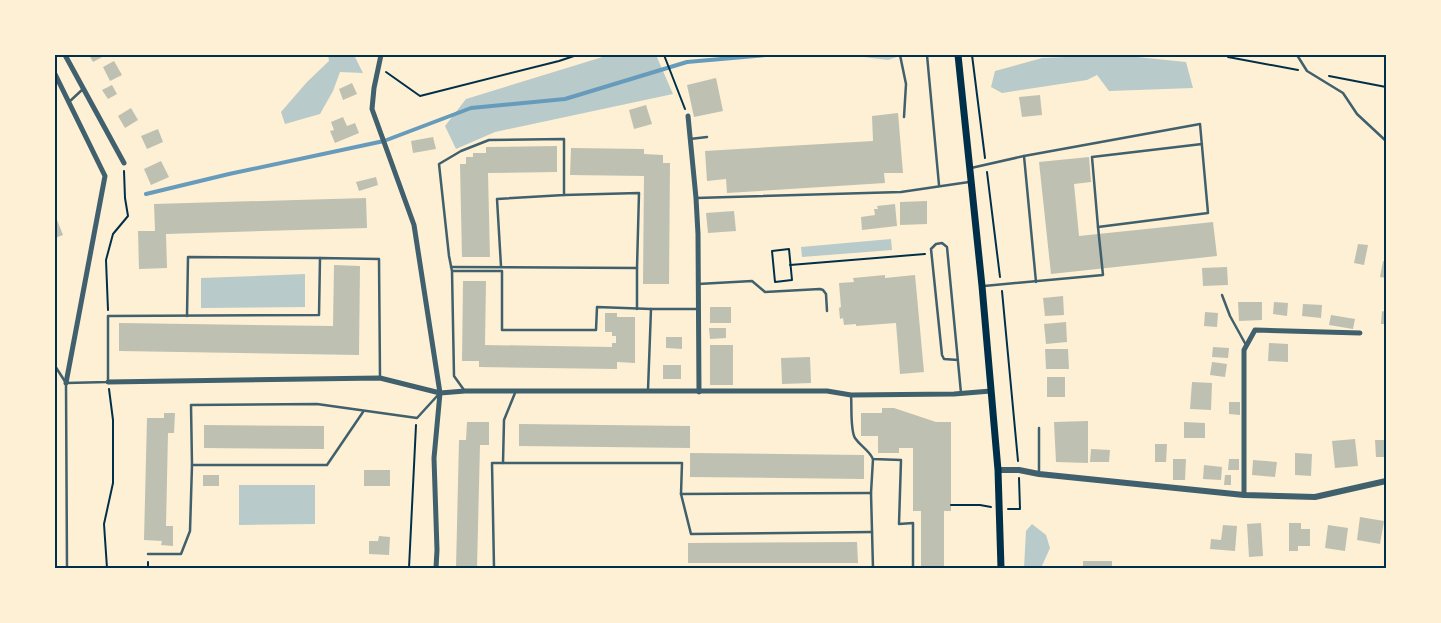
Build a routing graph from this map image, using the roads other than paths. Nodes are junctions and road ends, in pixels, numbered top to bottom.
1 (65, 55) edge
2 (381, 55) edge
3 (900, 55) edge
4 (927, 55) edge
5 (958, 55) edge
6 (1297, 55) edge
7 (55, 74) edge
8 (84, 88) junction
9 (68, 102) junction
10 (688, 116) road end
11 (904, 117) dead end
12 (708, 137) dead end
13 (690, 139) junction
14 (1386, 142) edge
15 (1202, 144) junction
16 (1024, 156) junction
17 (124, 163) road end
18 (969, 168) junction
19 (971, 182) junction
20 (939, 185) junction
21 (564, 195) junction
22 (696, 198) junction
23 (1098, 227) junction
24 (320, 258) junction
25 (500, 266) junction
26 (451, 267) junction
27 (637, 268) junction
28 (452, 271) junction
29 (1036, 282) junction
30 (698, 284) junction
31 (982, 286) junction
32 (1222, 295) dead end
33 (637, 308) junction
34 (651, 309) junction
35 (699, 309) junction
36 (827, 311) dead end
37 (187, 316) junction
38 (1360, 332) dead end
39 (1246, 346) junction
40 (958, 360) junction
41 (55, 366) edge
42 (380, 378) junction
43 (108, 382) junction
44 (66, 383) junction
45 (991, 391) junction
46 (465, 392) junction
47 (514, 392) junction
48 (648, 392) junction
49 (699, 392) junction
50 (961, 393) junction
51 (440, 394) junction
52 (851, 395) junction
53 (363, 412) junction
54 (1040, 428) dead end
55 (873, 459) junction
56 (503, 463) junction
57 (192, 466) junction
58 (998, 470) junction
59 (1039, 474) junction
60 (1386, 481) edge
61 (871, 493) junction
62 (682, 494) junction
63 (1244, 495) junction
64 (872, 532) junction
65 (148, 554) dead end
66 (68, 568) edge
67 (436, 568) edge
68 (540, 568) edge
69 (873, 568) edge
70 (913, 568) edge
71 (1001, 568) edge

1 - 8 street
2 - 51 street
3 - 11 lane
4 - 20 lane
5 - 18 main road
6 - 14 lane
7 - 9 street
8 - 9 lane
8 - 17 street
9 - 44 street
10 - 13 street
12 - 13 lane
13 - 22 street
15 - 16 lane
15 - 23 lane
15 - 23 lane
16 - 18 lane
16 - 29 lane
18 - 19 main road
19 - 20 lane
19 - 31 main road
20 - 22 lane
21 - 25 lane
21 - 26 lane
21 - 27 lane
22 - 30 street
23 - 29 lane
24 - 37 lane
24 - 37 lane
24 - 42 lane
25 - 26 lane
25 - 27 lane
26 - 28 lane
27 - 33 lane
28 - 33 lane
28 - 46 lane
29 - 31 lane
30 - 35 street
30 - 36 lane
31 - 45 main road
32 - 39 lane
33 - 34 lane
34 - 35 lane
34 - 48 lane
35 - 49 street
37 - 43 lane
38 - 39 street
39 - 63 street
40 - 40 lane
40 - 50 lane
41 - 44 lane
42 - 43 street
42 - 51 street
43 - 44 lane
44 - 66 lane
45 - 50 street
45 - 58 main road
46 - 47 street
46 - 51 street
47 - 48 street
47 - 56 lane
48 - 49 street
49 - 52 street
50 - 52 street
51 - 53 lane
51 - 67 street
52 - 55 lane
53 - 57 lane
53 - 57 lane
54 - 59 lane
55 - 61 lane
55 - 70 lane
56 - 62 lane
56 - 68 lane
57 - 65 lane
58 - 59 street
58 - 71 main road
59 - 63 street
60 - 63 street
61 - 62 lane
61 - 64 lane
62 - 64 lane
64 - 69 lane

